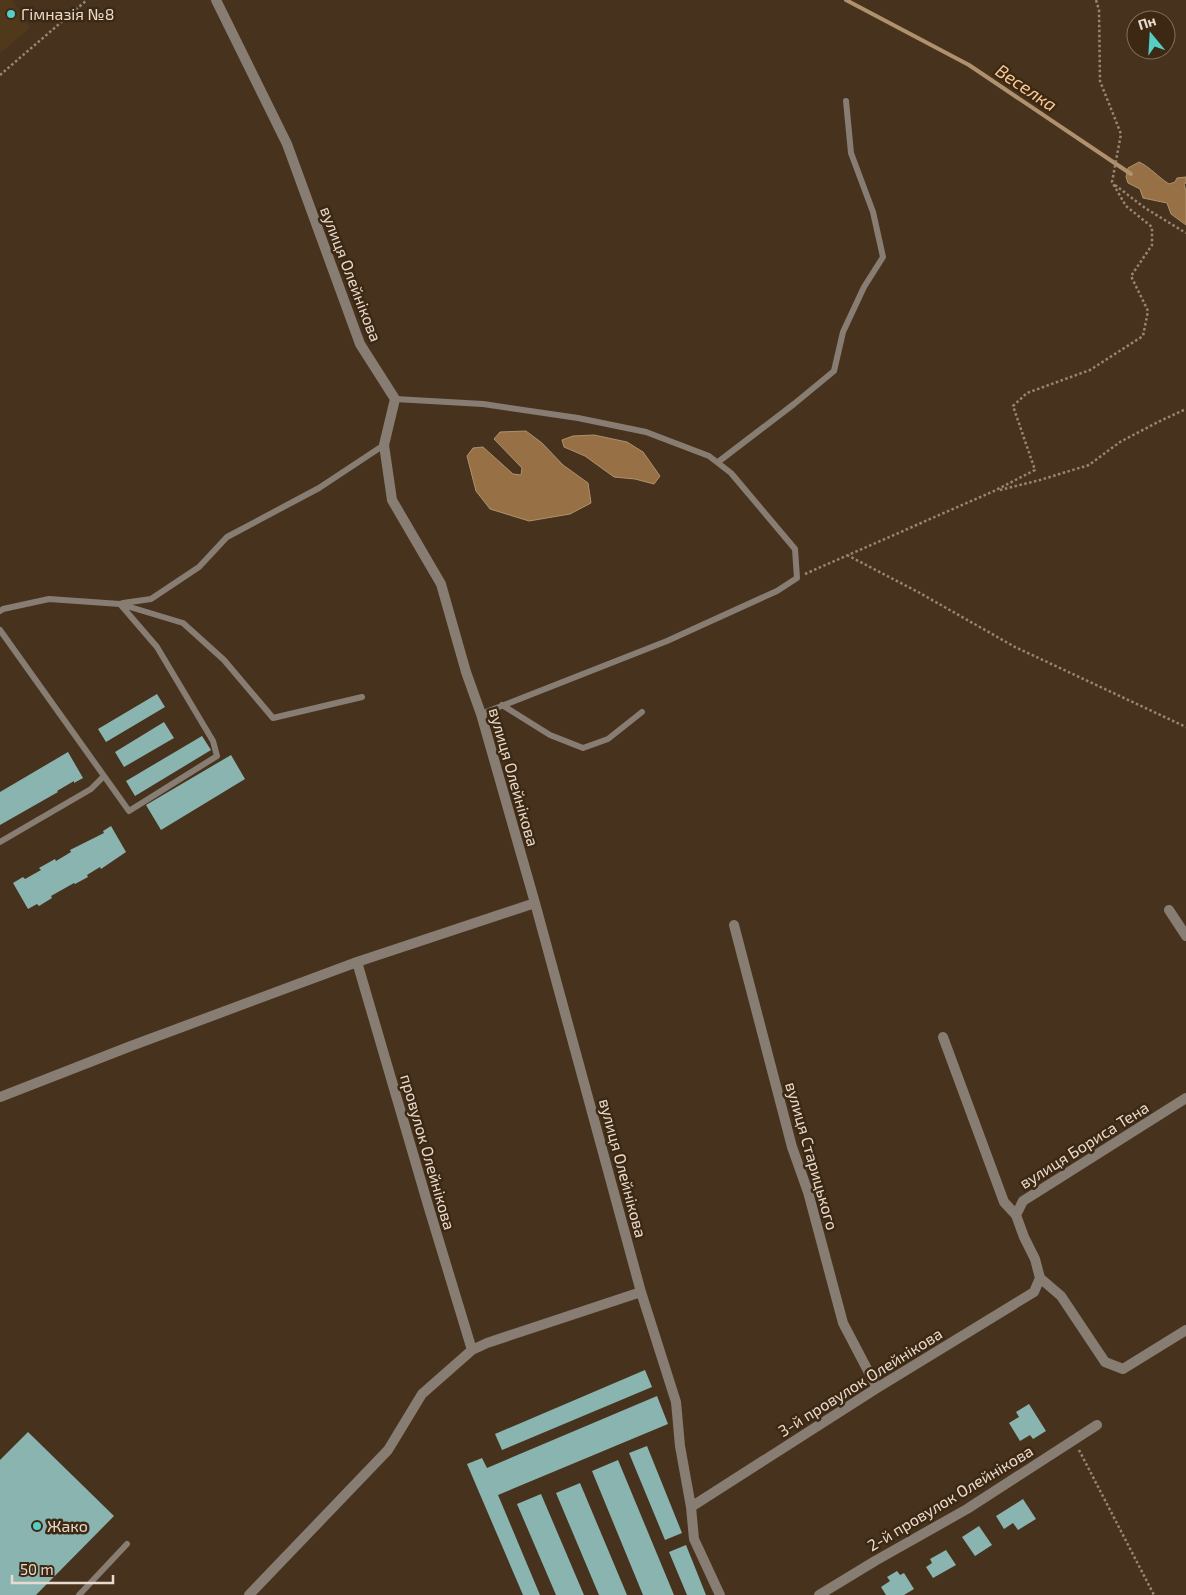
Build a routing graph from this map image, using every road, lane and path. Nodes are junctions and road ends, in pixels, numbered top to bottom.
1 (87, 0) edge
2 (216, 0) edge
3 (1096, 0) edge
4 (0, 75) edge
5 (846, 101) dead end
6 (1112, 182) junction
7 (1186, 233) edge
8 (395, 399) junction
9 (1186, 409) edge
10 (384, 445) junction
11 (718, 462) junction
12 (994, 491) junction
13 (847, 555) junction
14 (797, 578) junction
15 (120, 604) junction
16 (0, 611) edge
17 (0, 630) edge
18 (362, 697) dead end
19 (502, 705) junction
20 (642, 712) dead end
21 (480, 714) junction
22 (1186, 728) edge
23 (104, 776) junction
24 (0, 842) edge
25 (535, 903) junction
26 (1169, 910) dead end
27 (734, 925) dead end
28 (1186, 936) edge
29 (357, 962) junction
30 (943, 1037) dead end
31 (0, 1097) edge
32 (1186, 1098) edge
33 (1016, 1215) junction
34 (1040, 1278) junction
35 (641, 1292) junction
36 (1186, 1330) edge
37 (472, 1350) junction
38 (877, 1388) junction
39 (1097, 1425) dead end
40 (1074, 1440) junction
41 (691, 1507) junction
42 (127, 1544) dead end
43 (79, 1595) edge
44 (249, 1595) edge
45 (720, 1595) edge
46 (819, 1595) edge
47 (1154, 1595) edge

1 - 4 path
2 - 8 street, вулиця Олейнікова
3 - 6 path
5 - 11 lane
6 - 7 path
6 - 12 path
8 - 10 street, вулиця Олейнікова
8 - 11 lane
9 - 12 path
10 - 15 lane
10 - 21 street, вулиця Олейнікова
11 - 14 lane
12 - 13 path
13 - 14 path
13 - 22 path
14 - 19 lane
15 - 16 lane
15 - 18 lane
15 - 23 lane
17 - 23 lane
19 - 20 lane
19 - 21 lane
21 - 25 street, вулиця Олейнікова
23 - 24 lane
25 - 29 street
25 - 35 street, вулиця Олейнікова
26 - 28 street
27 - 38 street, вулиця Старицького
29 - 31 street
29 - 37 street, провулок Олейнікова
30 - 33 street
32 - 33 street, вулиця Бориса Тена
33 - 34 street
34 - 36 street
34 - 38 street, 3-й провулок Олейнікова
35 - 37 street
35 - 41 street, вулиця Олейнікова
37 - 44 street
38 - 41 street, 3-й провулок Олейнікова
39 - 40 street, 2-й провулок Олейнікова
40 - 46 street, 2-й провулок Олейнікова
40 - 47 path
41 - 45 street, вулиця Олейнікова
42 - 43 lane

